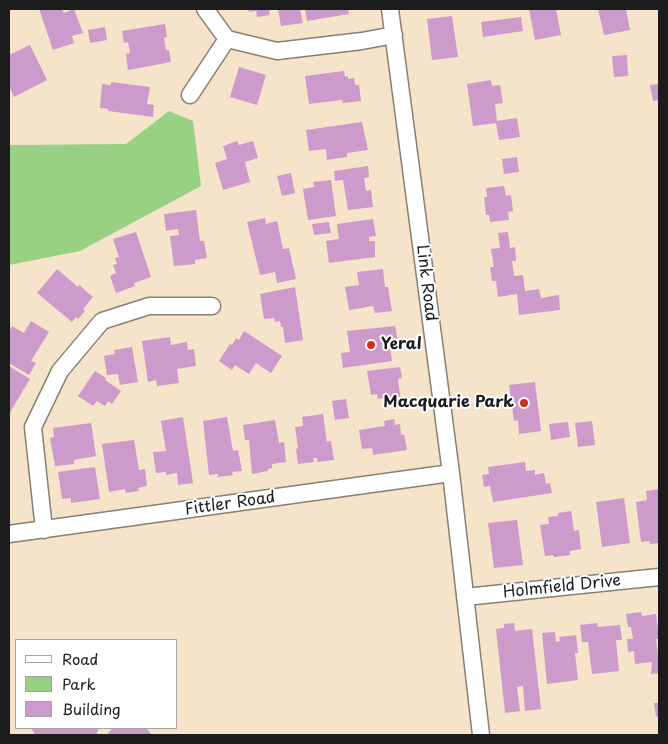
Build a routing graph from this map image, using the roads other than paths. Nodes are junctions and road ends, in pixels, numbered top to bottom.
1 (205, 9) edge
2 (390, 9) edge
3 (394, 35) junction
4 (227, 39) junction
5 (190, 95) dead end
6 (212, 306) dead end
7 (450, 473) junction
8 (44, 530) junction
9 (9, 534) edge
10 (659, 577) edge
11 (465, 597) junction
12 (481, 735) edge

1 - 4 street
2 - 3 street, Link Road
3 - 4 street
3 - 7 street, Link Road
4 - 5 street
6 - 8 street
7 - 8 street, Fittler Road
7 - 11 street, Link Road
8 - 9 street, Fittler Road
10 - 11 street, Holmfield Drive
11 - 12 street, Link Road

